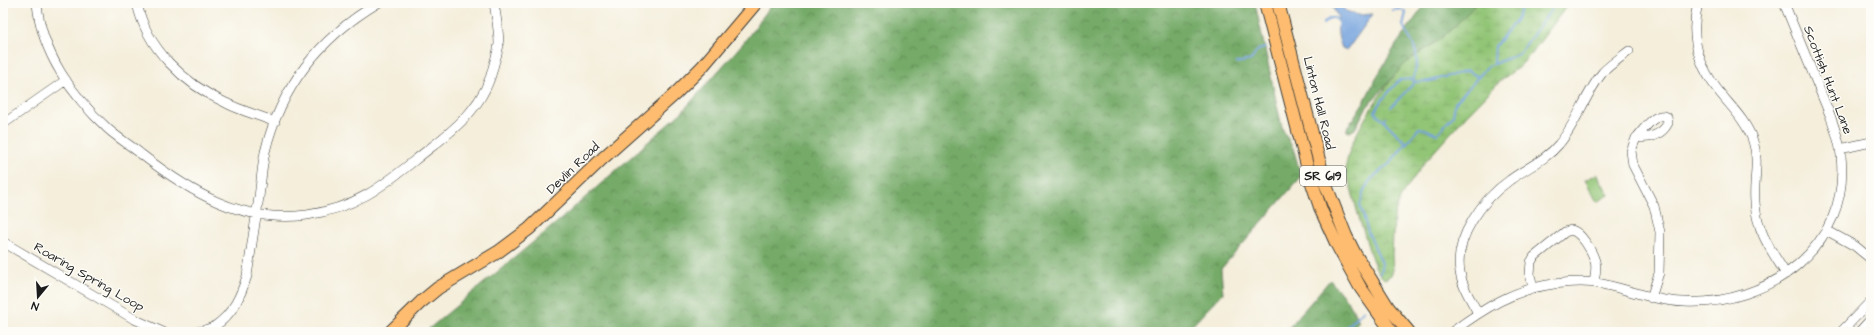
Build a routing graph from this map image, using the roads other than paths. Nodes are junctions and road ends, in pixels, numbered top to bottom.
1 (37, 3) edge
2 (137, 3) edge
3 (378, 3) edge
4 (494, 3) edge
5 (756, 3) edge
6 (1265, 3) edge
7 (1278, 3) edge
8 (1698, 3) edge
9 (1784, 3) edge
10 (1629, 51) dead end
11 (66, 80) junction
12 (275, 122) junction
13 (3, 124) edge
14 (1637, 136) dead end
15 (1871, 142) edge
16 (1840, 149) junction
17 (257, 213) junction
18 (1826, 230) junction
19 (3, 242) edge
20 (1871, 258) edge
21 (1786, 274) junction
22 (1594, 283) junction
23 (1534, 288) junction
24 (1651, 298) junction
25 (1871, 301) edge
26 (1478, 313) junction
27 (1871, 319) edge
28 (216, 329) edge
29 (163, 332) edge
30 (197, 332) edge
31 (390, 332) edge
32 (1392, 332) edge
33 (1409, 332) edge
34 (1452, 332) edge
35 (1841, 332) edge
36 (1859, 332) edge

1 - 11 street
2 - 12 street
3 - 12 street
4 - 17 street
5 - 31 main road, Devlin Road
6 - 32 main road, Linton Hall Road / SR 619
7 - 33 main road, Linton Hall Road / SR 619
8 - 21 street
9 - 16 street, Scottish Hunt Lane
10 - 26 street
11 - 13 street
11 - 17 street
12 - 17 street
14 - 24 street
15 - 16 street
16 - 18 street, Scottish Hunt Lane
17 - 28 street
18 - 20 street
18 - 21 street, Scottish Hunt Lane
19 - 29 street, Roaring Spring Loop
21 - 24 street, Scottish Hunt Lane
22 - 23 street, Scottish Hunt Lane
22 - 23 street
22 - 24 street, Scottish Hunt Lane
23 - 26 street, Scottish Hunt Lane
25 - 35 street
26 - 34 street, Scottish Hunt Lane
27 - 36 street
28 - 30 street

